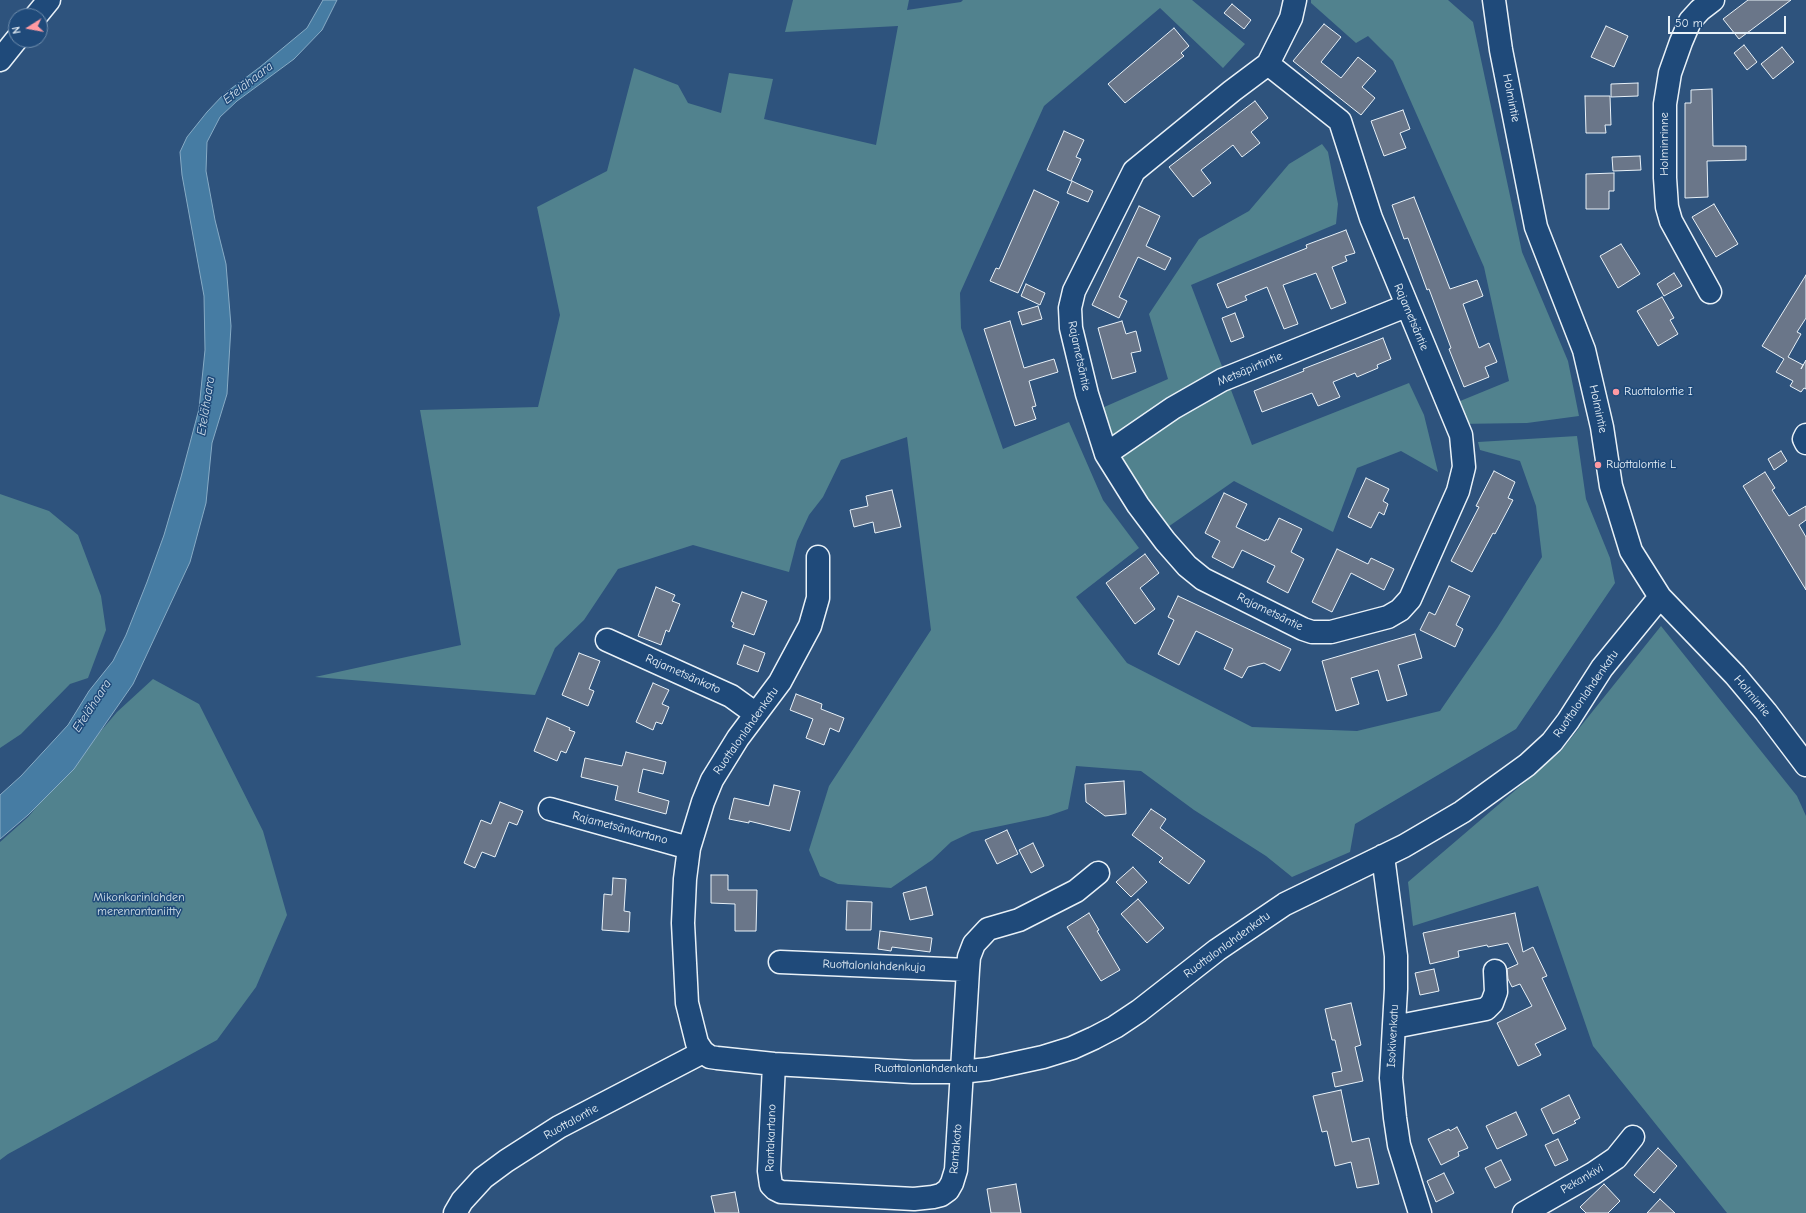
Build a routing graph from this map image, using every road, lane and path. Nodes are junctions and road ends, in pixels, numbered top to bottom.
1 (49, 0) edge
2 (1295, 0) edge
3 (1494, 0) edge
4 (1713, 0) edge
5 (42, 8) edge
6 (10, 48) edge
7 (0, 60) edge
8 (1268, 64) junction
9 (1710, 292) dead end
10 (1406, 306) junction
11 (1806, 435) edge
12 (1806, 443) edge
13 (1106, 454) junction
14 (818, 557) dead end
15 (1660, 597) junction
16 (607, 640) dead end
17 (756, 714) junction
18 (1806, 765) edge
19 (550, 809) dead end
20 (689, 848) junction
21 (1384, 856) junction
22 (1098, 873) dead end
23 (780, 962) dead end
24 (968, 970) junction
25 (1495, 971) dead end
26 (1394, 1028) junction
27 (703, 1052) junction
28 (774, 1064) junction
29 (960, 1072) junction
30 (1633, 1137) dead end
31 (820, 1194) joint
32 (455, 1213) edge
33 (1420, 1213) edge
34 (1524, 1213) edge

1 - 5 street
2 - 8 street, Rajametsäntie
3 - 15 street, Holmintie
4 - 9 street, Holminrinne
6 - 7 street
8 - 10 street, Rajametsäntie
8 - 13 street, Rajametsäntie
10 - 13 street, Metsäpirtintie
10 - 13 street, Rajametsäntie
11 - 12 street
14 - 17 street, Ruottalonlahdenkatu
15 - 18 street, Holmintie
15 - 21 street, Ruottalonlahdenkatu
16 - 17 street, Rajametsänkoto
17 - 20 street, Ruottalonlahdenkatu
19 - 20 street, Rajametsänkartano
20 - 27 street, Ruottalonlahdenkatu
21 - 26 street, Isokivenkatu
21 - 29 street, Ruottalonlahdenkatu
22 - 24 street, Rantakoto
23 - 24 street, Ruottalonlahdenkuja
24 - 29 street, Rantakoto
25 - 26 street
26 - 33 street, Isokivenkatu
27 - 28 street, Ruottalonlahdenkatu
27 - 32 street, Ruottalontie
28 - 29 street, Ruottalonlahdenkatu
28 - 31 street, Rantakartano
29 - 31 street, Rantakoto
30 - 34 street, Pekankivi

